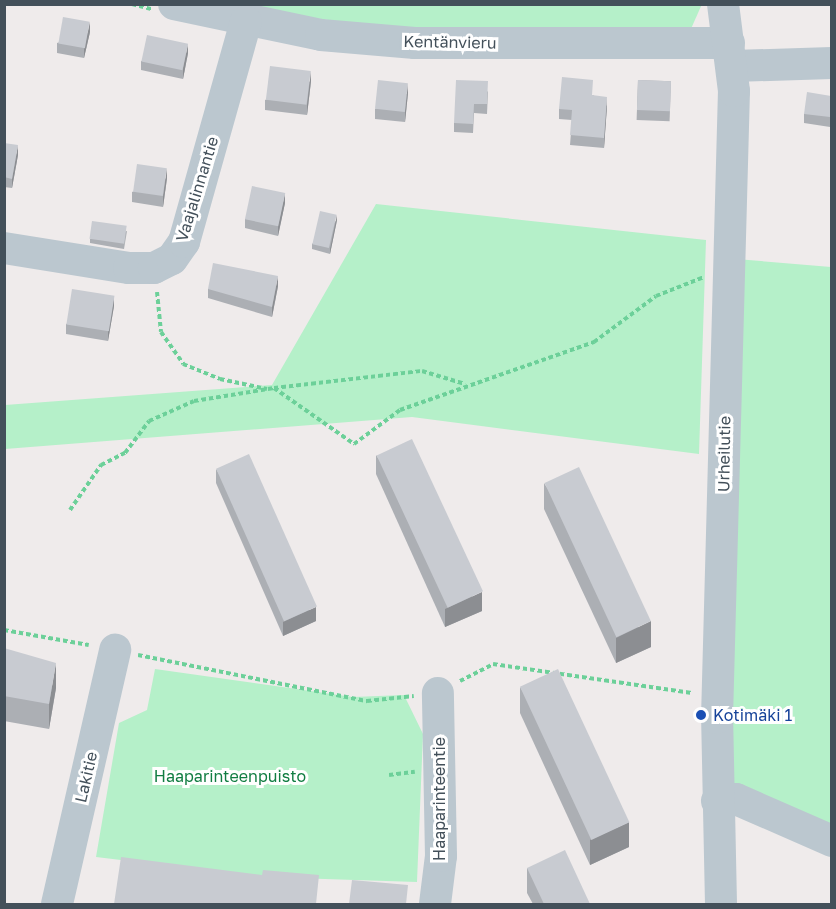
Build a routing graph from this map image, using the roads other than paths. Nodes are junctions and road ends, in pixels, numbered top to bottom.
1 (174, 4) edge
2 (723, 4) edge
3 (246, 22) junction
4 (731, 54) junction
5 (831, 63) edge
6 (4, 248) edge
7 (115, 650) road end
8 (438, 693) road end
9 (717, 801) junction
10 (831, 841) edge
11 (57, 904) edge
12 (435, 904) edge
13 (721, 904) edge

1 - 3 street, Kentänvieru
2 - 4 street, Urheilutie
3 - 4 street, Kentänvieru
3 - 6 street, Vaajalinnantie
4 - 5 street, Kentänvieru
4 - 9 street, Urheilutie
7 - 11 street, Lakitie
8 - 12 street, Haaparinteentie
9 - 10 street
9 - 13 street, Urheilutie

